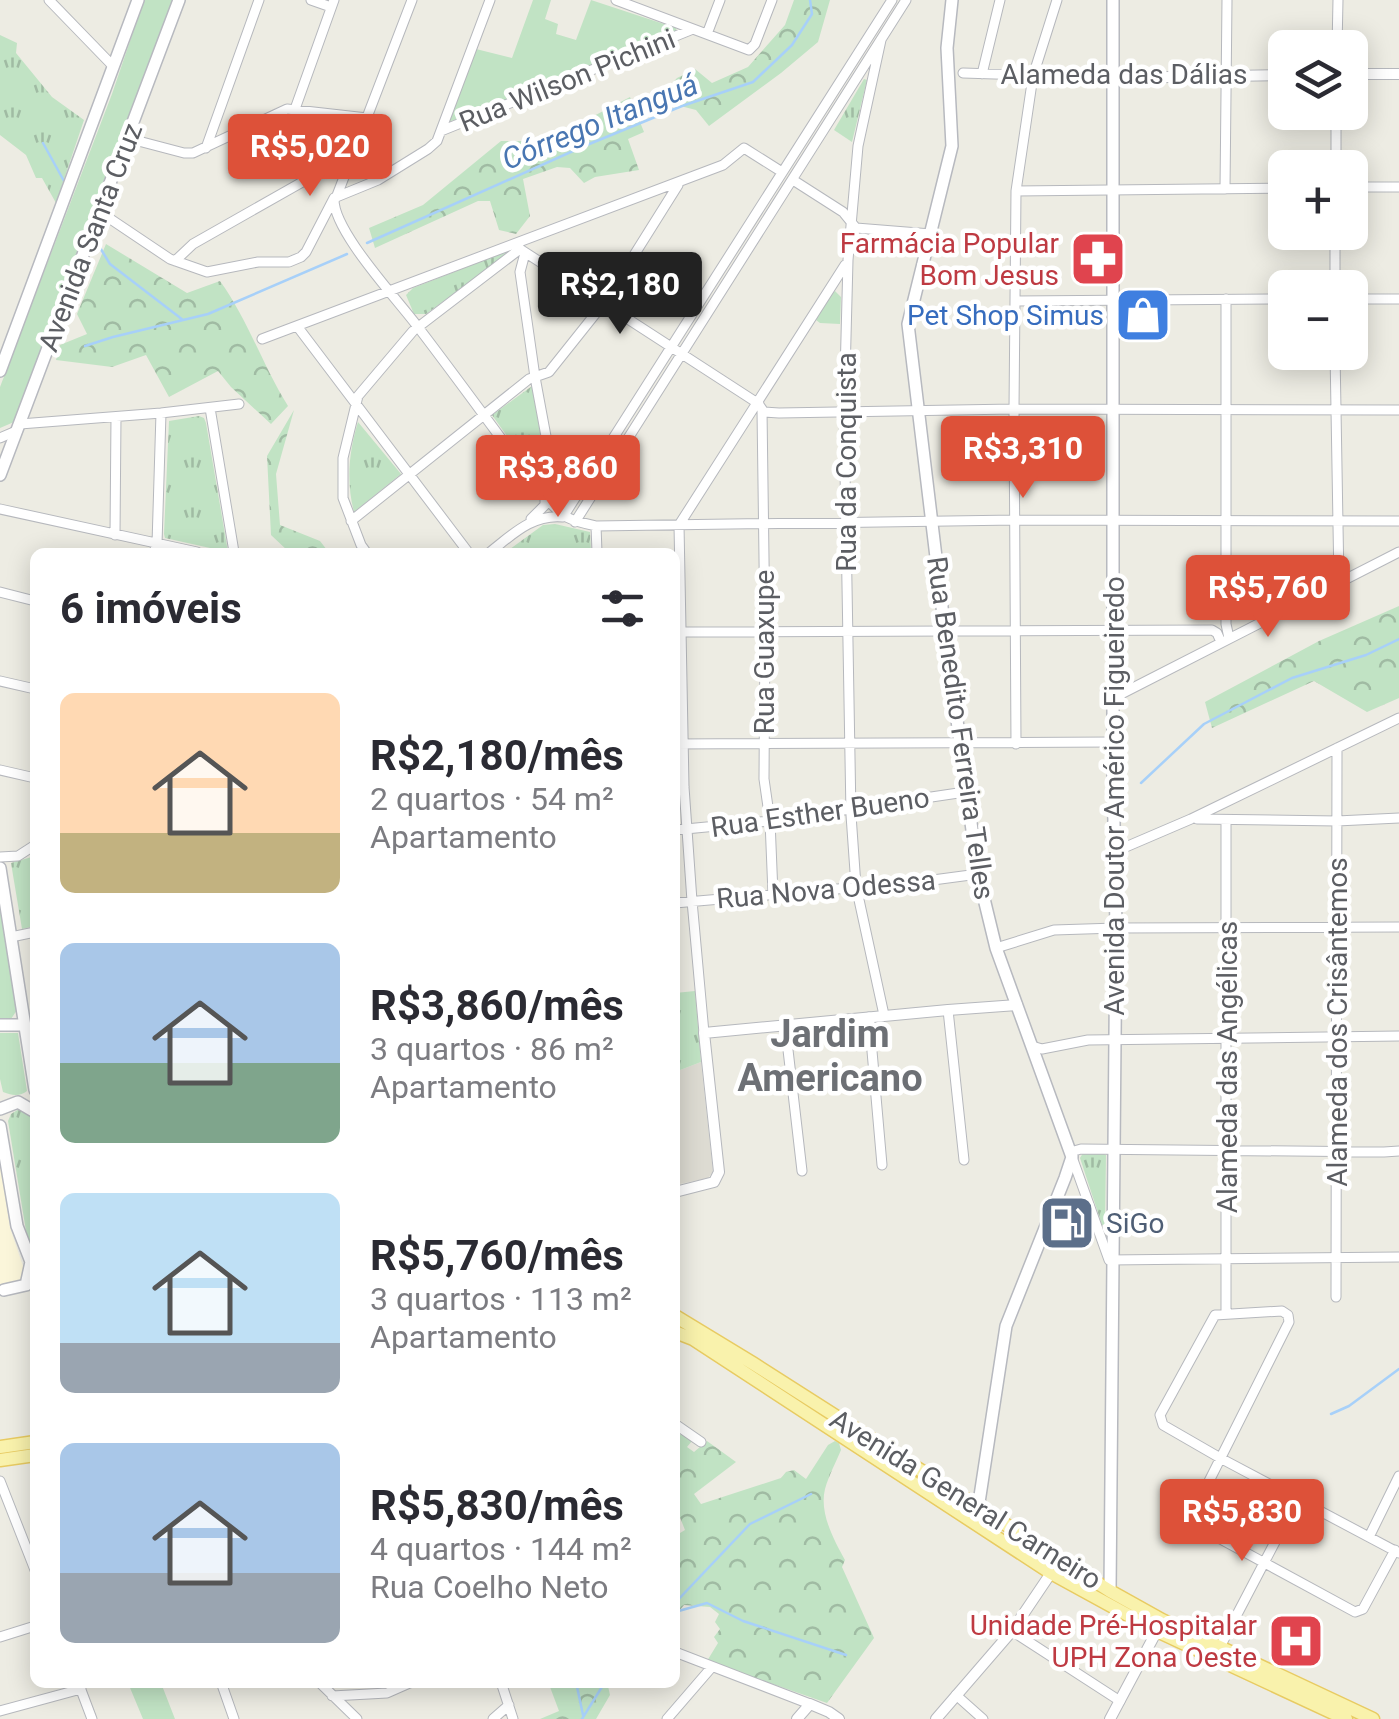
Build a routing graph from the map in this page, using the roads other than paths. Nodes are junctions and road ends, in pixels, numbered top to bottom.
1 (49, 0) edge
2 (138, 0) edge
3 (179, 0) edge
4 (259, 0) edge
5 (310, 0) edge
6 (412, 0) edge
7 (490, 0) edge
8 (616, 0) edge
9 (720, 0) edge
10 (772, 0) edge
11 (906, 0) edge
12 (952, 0) edge
13 (1000, 0) edge
14 (1057, 0) edge
15 (1113, 0) edge
16 (1227, 0) edge
17 (1338, 0) edge
18 (332, 4) edge
19 (893, 4) edge
20 (644, 5) edge
21 (693, 29) junction
22 (1337, 30) edge
23 (707, 34) junction
24 (880, 40) junction
25 (113, 66) junction
26 (962, 73) dead end
27 (982, 74) junction
28 (1368, 74) edge
29 (1399, 74) edge
30 (1268, 75) edge
31 (1033, 76) junction
32 (1227, 76) junction
33 (1112, 78) junction
34 (295, 109) junction
35 (366, 118) junction
36 (441, 131) junction
37 (127, 138) junction
38 (206, 148) junction
39 (348, 166) junction
40 (782, 172) junction
41 (793, 180) junction
42 (680, 182) junction
43 (1399, 187) edge
44 (1268, 188) edge
45 (1368, 188) edge
46 (1225, 189) junction
47 (1112, 190) junction
48 (1016, 191) junction
49 (335, 198) junction
50 (331, 210) junction
51 (100, 212) junction
52 (852, 221) junction
53 (931, 234) junction
54 (521, 248) junction
55 (848, 260) junction
56 (175, 262) junction
57 (846, 286) junction
58 (388, 290) junction
59 (828, 292) junction
60 (1114, 299) junction
61 (1226, 299) junction
62 (1268, 299) edge
63 (1368, 299) edge
64 (1399, 299) edge
65 (1014, 300) junction
66 (604, 302) junction
67 (297, 326) junction
68 (419, 327) junction
69 (262, 340) dead end
70 (672, 348) junction
71 (682, 355) junction
72 (1335, 370) edge
73 (0, 371) edge
74 (535, 377) junction
75 (239, 404) dead end
76 (356, 405) junction
77 (760, 406) junction
78 (210, 408) junction
79 (1014, 409) junction
80 (1114, 409) junction
81 (1336, 409) junction
82 (1226, 410) junction
83 (1399, 410) edge
84 (918, 411) junction
85 (161, 413) junction
86 (844, 414) junction
87 (116, 416) junction
88 (483, 416) junction
89 (18, 427) junction
90 (0, 438) edge
91 (0, 475) edge
92 (408, 475) junction
93 (581, 489) junction
94 (546, 497) junction
95 (0, 509) edge
96 (563, 517) junction
97 (1016, 520) junction
98 (1114, 520) junction
99 (351, 521) junction
100 (932, 521) junction
101 (1337, 521) junction
102 (1399, 521) edge
103 (576, 522) junction
104 (847, 522) junction
105 (1227, 522) junction
106 (764, 523) junction
107 (525, 524) junction
108 (679, 525) junction
109 (596, 526) junction
110 (115, 535) junction
111 (156, 548) edge
112 (233, 548) edge
113 (364, 548) edge
114 (465, 548) edge
115 (495, 548) edge
116 (597, 548) edge
117 (679, 548) edge
118 (1399, 552) edge
119 (1339, 583) junction
120 (0, 592) edge
121 (30, 599) edge
122 (1226, 624) junction
123 (1212, 630) junction
124 (680, 632) edge
125 (766, 632) junction
126 (847, 632) junction
127 (945, 632) junction
128 (1015, 632) junction
129 (1115, 632) junction
130 (1225, 640) junction
131 (0, 681) edge
132 (30, 688) edge
133 (1114, 701) junction
134 (1397, 721) edge
135 (1114, 742) junction
136 (764, 743) junction
137 (848, 743) junction
138 (959, 743) junction
139 (680, 744) edge
140 (1016, 744) junction
141 (1337, 748) junction
142 (680, 753) edge
143 (0, 770) edge
144 (30, 777) edge
145 (965, 792) junction
146 (851, 809) junction
147 (1211, 815) junction
148 (1399, 818) edge
149 (1226, 820) junction
150 (1338, 820) junction
151 (770, 821) junction
152 (688, 829) junction
153 (680, 830) edge
154 (30, 848) edge
155 (1114, 852) junction
156 (0, 857) edge
157 (0, 868) edge
158 (978, 874) junction
159 (856, 886) junction
160 (773, 894) junction
161 (692, 901) junction
162 (680, 902) edge
163 (1399, 927) edge
164 (1116, 928) junction
165 (1227, 928) junction
166 (1336, 928) junction
167 (30, 933) edge
168 (11, 937) junction
169 (996, 948) junction
170 (1016, 1005) junction
171 (22, 1010) junction
172 (948, 1010) junction
173 (884, 1015) junction
174 (869, 1017) junction
175 (30, 1024) edge
176 (785, 1024) junction
177 (3, 1025) edge
178 (704, 1032) junction
179 (1399, 1036) edge
180 (1336, 1038) junction
181 (1114, 1039) junction
182 (1228, 1040) junction
183 (1032, 1046) junction
184 (0, 1109) edge
185 (30, 1109) edge
186 (0, 1126) edge
187 (1114, 1150) junction
188 (1227, 1150) junction
189 (1399, 1150) edge
190 (1336, 1151) junction
191 (1072, 1157) junction
192 (964, 1160) dead end
193 (882, 1165) dead end
194 (802, 1171) dead end
195 (680, 1191) edge
196 (1399, 1257) edge
197 (30, 1258) edge
198 (1336, 1258) junction
199 (1112, 1260) junction
200 (1226, 1260) junction
201 (30, 1274) edge
202 (2, 1290) edge
203 (30, 1294) edge
204 (1336, 1297) dead end
205 (1226, 1314) junction
206 (680, 1319) edge
207 (680, 1334) edge
208 (680, 1427) edge
209 (701, 1442) dead end
210 (30, 1443) edge
211 (0, 1448) edge
212 (30, 1455) edge
213 (0, 1460) edge
214 (1222, 1460) junction
215 (1399, 1476) edge
216 (0, 1482) edge
217 (1298, 1498) junction
218 (975, 1502) junction
219 (986, 1531) junction
220 (1368, 1536) junction
221 (1397, 1551) edge
222 (30, 1557) edge
223 (1265, 1562) junction
224 (1052, 1573) junction
225 (1110, 1591) junction
226 (1160, 1626) junction
227 (30, 1628) edge
228 (1012, 1631) junction
229 (0, 1637) edge
230 (1220, 1647) junction
231 (680, 1654) edge
232 (711, 1668) junction
233 (74, 1688) edge
234 (81, 1688) edge
235 (222, 1688) edge
236 (325, 1688) edge
237 (403, 1688) edge
238 (503, 1688) edge
239 (332, 1696) junction
240 (956, 1696) junction
241 (1120, 1701) junction
242 (810, 1704) junction
243 (509, 1705) junction
244 (0, 1711) edge
245 (1325, 1714) edge
246 (831, 1717) edge
247 (92, 1719) edge
248 (234, 1719) edge
249 (357, 1719) edge
250 (493, 1719) edge
251 (513, 1719) edge
252 (667, 1719) edge
253 (797, 1719) edge
254 (936, 1719) edge
255 (983, 1719) edge
256 (1110, 1719) edge
257 (1346, 1719) edge
258 (1373, 1719) edge

1 - 25 street
2 - 25 main road, Avenida Santa Cruz
3 - 37 main road, Avenida Santa Cruz
4 - 38 street
5 - 18 street
6 - 35 street
7 - 36 street
8 - 20 street
9 - 23 street
10 - 23 street
11 - 19 street
12 - 53 main road, Rua Benedito Ferreira Telles
13 - 27 street
14 - 31 street
15 - 33 main road, Avenida Doutor Américo Figueiredo
16 - 32 street
17 - 22 street
18 - 34 street
19 - 24 street
19 - 40 street
20 - 21 street
21 - 23 street
21 - 36 street, Rua Wilson Pichini
24 - 41 street
24 - 52 street, Rua da Conquista
25 - 73 main road, Avenida Santa Cruz
26 - 27 street, Alameda das Dálias
27 - 31 street, Alameda das Dálias
28 - 29 street
30 - 32 street, Alameda das Dálias
31 - 33 street, Alameda das Dálias
31 - 48 street
32 - 33 street, Alameda das Dálias
32 - 46 street
33 - 47 main road, Avenida Doutor Américo Figueiredo
34 - 35 street
34 - 38 street
35 - 39 street
36 - 49 street
37 - 38 street
37 - 51 main road, Avenida Santa Cruz
39 - 49 street
39 - 56 street
40 - 42 street
40 - 70 street
41 - 52 street
41 - 71 street
42 - 54 street
42 - 66 street
43 - 45 street
44 - 46 street
46 - 47 street
47 - 48 street
47 - 60 main road, Avenida Doutor Américo Figueiredo
48 - 65 street
49 - 50 street
50 - 56 street
50 - 58 street
51 - 56 street
51 - 89 main road, Avenida Santa Cruz
52 - 53 street
52 - 55 street, Rua da Conquista
53 - 84 main road, Rua Benedito Ferreira Telles
54 - 58 street
54 - 66 street
54 - 68 street
54 - 74 street
55 - 57 street, Rua da Conquista
55 - 59 street
57 - 59 street
57 - 86 street, Rua da Conquista
58 - 67 street
58 - 68 street
59 - 77 street
60 - 61 street
60 - 65 street
60 - 80 main road, Avenida Doutor Américo Figueiredo
61 - 62 street
61 - 82 street
63 - 64 street
65 - 79 street
66 - 70 street
66 - 74 street
67 - 69 street
67 - 76 street
68 - 76 street
68 - 88 street
70 - 71 street
70 - 93 street
71 - 77 street
71 - 103 street
72 - 81 street
74 - 88 street
74 - 93 street
75 - 78 street
76 - 92 street
76 - 99 street
77 - 86 street
77 - 106 street, Rua Guaxupe
77 - 108 street
78 - 85 street
78 - 112 street
79 - 80 street
79 - 84 street
79 - 97 street
80 - 82 street
80 - 98 main road, Avenida Doutor Américo Figueiredo
81 - 82 street
81 - 83 street
81 - 101 street
82 - 105 street
84 - 86 street
84 - 100 main road, Rua Benedito Ferreira Telles
85 - 87 street
85 - 111 street
86 - 104 street, Rua da Conquista
87 - 89 street
87 - 110 street
88 - 92 street
88 - 94 street
89 - 90 street
89 - 91 main road, Avenida Santa Cruz
92 - 99 street
92 - 114 street
93 - 94 street
93 - 96 street
94 - 96 street
94 - 107 street
95 - 110 street
96 - 103 street
96 - 107 street
97 - 98 street
97 - 100 street
97 - 128 street
98 - 105 street
98 - 129 main road, Avenida Doutor Américo Figueiredo
99 - 113 street
100 - 104 street
100 - 127 main road, Rua Benedito Ferreira Telles
101 - 102 street
101 - 105 street
101 - 119 street
103 - 109 street
104 - 106 street
104 - 126 street, Rua da Conquista
105 - 122 street
106 - 108 street
106 - 125 street, Rua Guaxupe
107 - 115 street
108 - 109 street
108 - 117 street
109 - 116 street
110 - 111 street
118 - 119 street
119 - 130 street
120 - 121 street
122 - 123 street
122 - 130 street
123 - 129 street
123 - 130 street
124 - 125 street
125 - 126 street
125 - 136 street, Rua Guaxupe
126 - 127 street
126 - 137 street, Rua da Conquista
127 - 128 street
127 - 138 main road, Rua Benedito Ferreira Telles
128 - 129 street
128 - 140 street
129 - 133 main road, Avenida Doutor Américo Figueiredo
130 - 133 street
131 - 132 street
133 - 135 main road, Avenida Doutor Américo Figueiredo
134 - 141 street
135 - 140 street
135 - 155 main road, Avenida Doutor Américo Figueiredo
136 - 137 street
136 - 139 street
136 - 151 street, Rua Guaxupe
137 - 138 street
137 - 146 street, Rua da Conquista
138 - 140 street
138 - 145 main road, Rua Benedito Ferreira Telles
141 - 147 street
141 - 150 street, Alameda dos Crisântemos
142 - 152 street
143 - 144 street
145 - 146 street, Rua Esther Bueno
145 - 158 main road, Rua Benedito Ferreira Telles
146 - 151 street, Rua Esther Bueno
146 - 159 street, Rua da Conquista
147 - 149 street
147 - 155 street
148 - 150 street
149 - 150 street
149 - 165 street, Alameda das Angélicas
150 - 166 street, Alameda dos Crisântemos
151 - 152 street, Rua Esther Bueno
151 - 160 street, Rua Guaxupe
152 - 153 street, Rua Esther Bueno
152 - 161 street
154 - 156 street
155 - 164 main road, Avenida Doutor Américo Figueiredo
157 - 168 main road
158 - 159 street, Rua Nova Odessa
158 - 169 main road, Rua Benedito Ferreira Telles
159 - 160 street, Rua Nova Odessa
159 - 173 street, Rua da Conquista
160 - 161 street, Rua Nova Odessa
161 - 162 street, Rua Nova Odessa
161 - 178 street
163 - 166 street
164 - 165 street
164 - 169 street
164 - 181 main road, Avenida Doutor Américo Figueiredo
165 - 166 street
165 - 182 street, Alameda das Angélicas
166 - 180 street, Alameda dos Crisântemos
167 - 168 street
168 - 171 main road
169 - 170 main road, Rua Benedito Ferreira Telles
170 - 172 street
170 - 183 main road, Rua Benedito Ferreira Telles
171 - 175 main road
171 - 177 main road
172 - 173 street
172 - 192 street
173 - 174 street
174 - 176 street
174 - 193 street
175 - 177 main road
176 - 178 street
176 - 194 street
178 - 195 street
179 - 180 street
180 - 182 street
180 - 190 street, Alameda dos Crisântemos
181 - 182 street
181 - 183 street
181 - 187 main road, Avenida Doutor Américo Figueiredo
182 - 188 street, Alameda das Angélicas
183 - 191 main road, Rua Benedito Ferreira Telles
184 - 185 main road
186 - 197 main road
187 - 188 street
187 - 191 street
187 - 199 main road, Avenida Doutor Américo Figueiredo
188 - 190 street
188 - 200 street, Alameda das Angélicas
189 - 190 street
190 - 198 street, Alameda dos Crisântemos
191 - 199 street, Rua Benedito Ferreira Telles
191 - 218 main road
196 - 198 street
198 - 200 street
198 - 204 street, Alameda dos Crisântemos
199 - 200 street
199 - 225 main road, Avenida Doutor Américo Figueiredo
200 - 205 street, Alameda das Angélicas
201 - 202 main road
202 - 203 main road
205 - 214 street
205 - 214 street
206 - 218 main road, Avenida General Carneiro
207 - 219 main road, Avenida General Carneiro
208 - 209 street
210 - 211 main road
212 - 213 main road
214 - 217 street
214 - 223 street
215 - 220 street
216 - 222 street
217 - 220 street
217 - 223 street
218 - 219 main road
218 - 225 main road, Avenida General Carneiro
219 - 224 main road, Avenida General Carneiro
220 - 221 street
221 - 223 street
223 - 230 street
224 - 226 main road, Avenida General Carneiro
224 - 228 street
225 - 226 main road, Avenida General Carneiro
226 - 230 main road, Avenida General Carneiro
226 - 241 street
226 - 245 main road, Avenida General Carneiro
227 - 229 street
228 - 240 street
228 - 241 street
230 - 258 main road, Avenida General Carneiro
231 - 232 street
232 - 242 street
232 - 252 street
233 - 244 street
234 - 247 street
235 - 248 street
236 - 239 street
237 - 239 street
238 - 243 street
239 - 249 street
240 - 254 street
240 - 255 street
241 - 256 street
242 - 246 street
242 - 253 street
243 - 250 street
243 - 251 street
245 - 257 main road, Avenida General Carneiro

